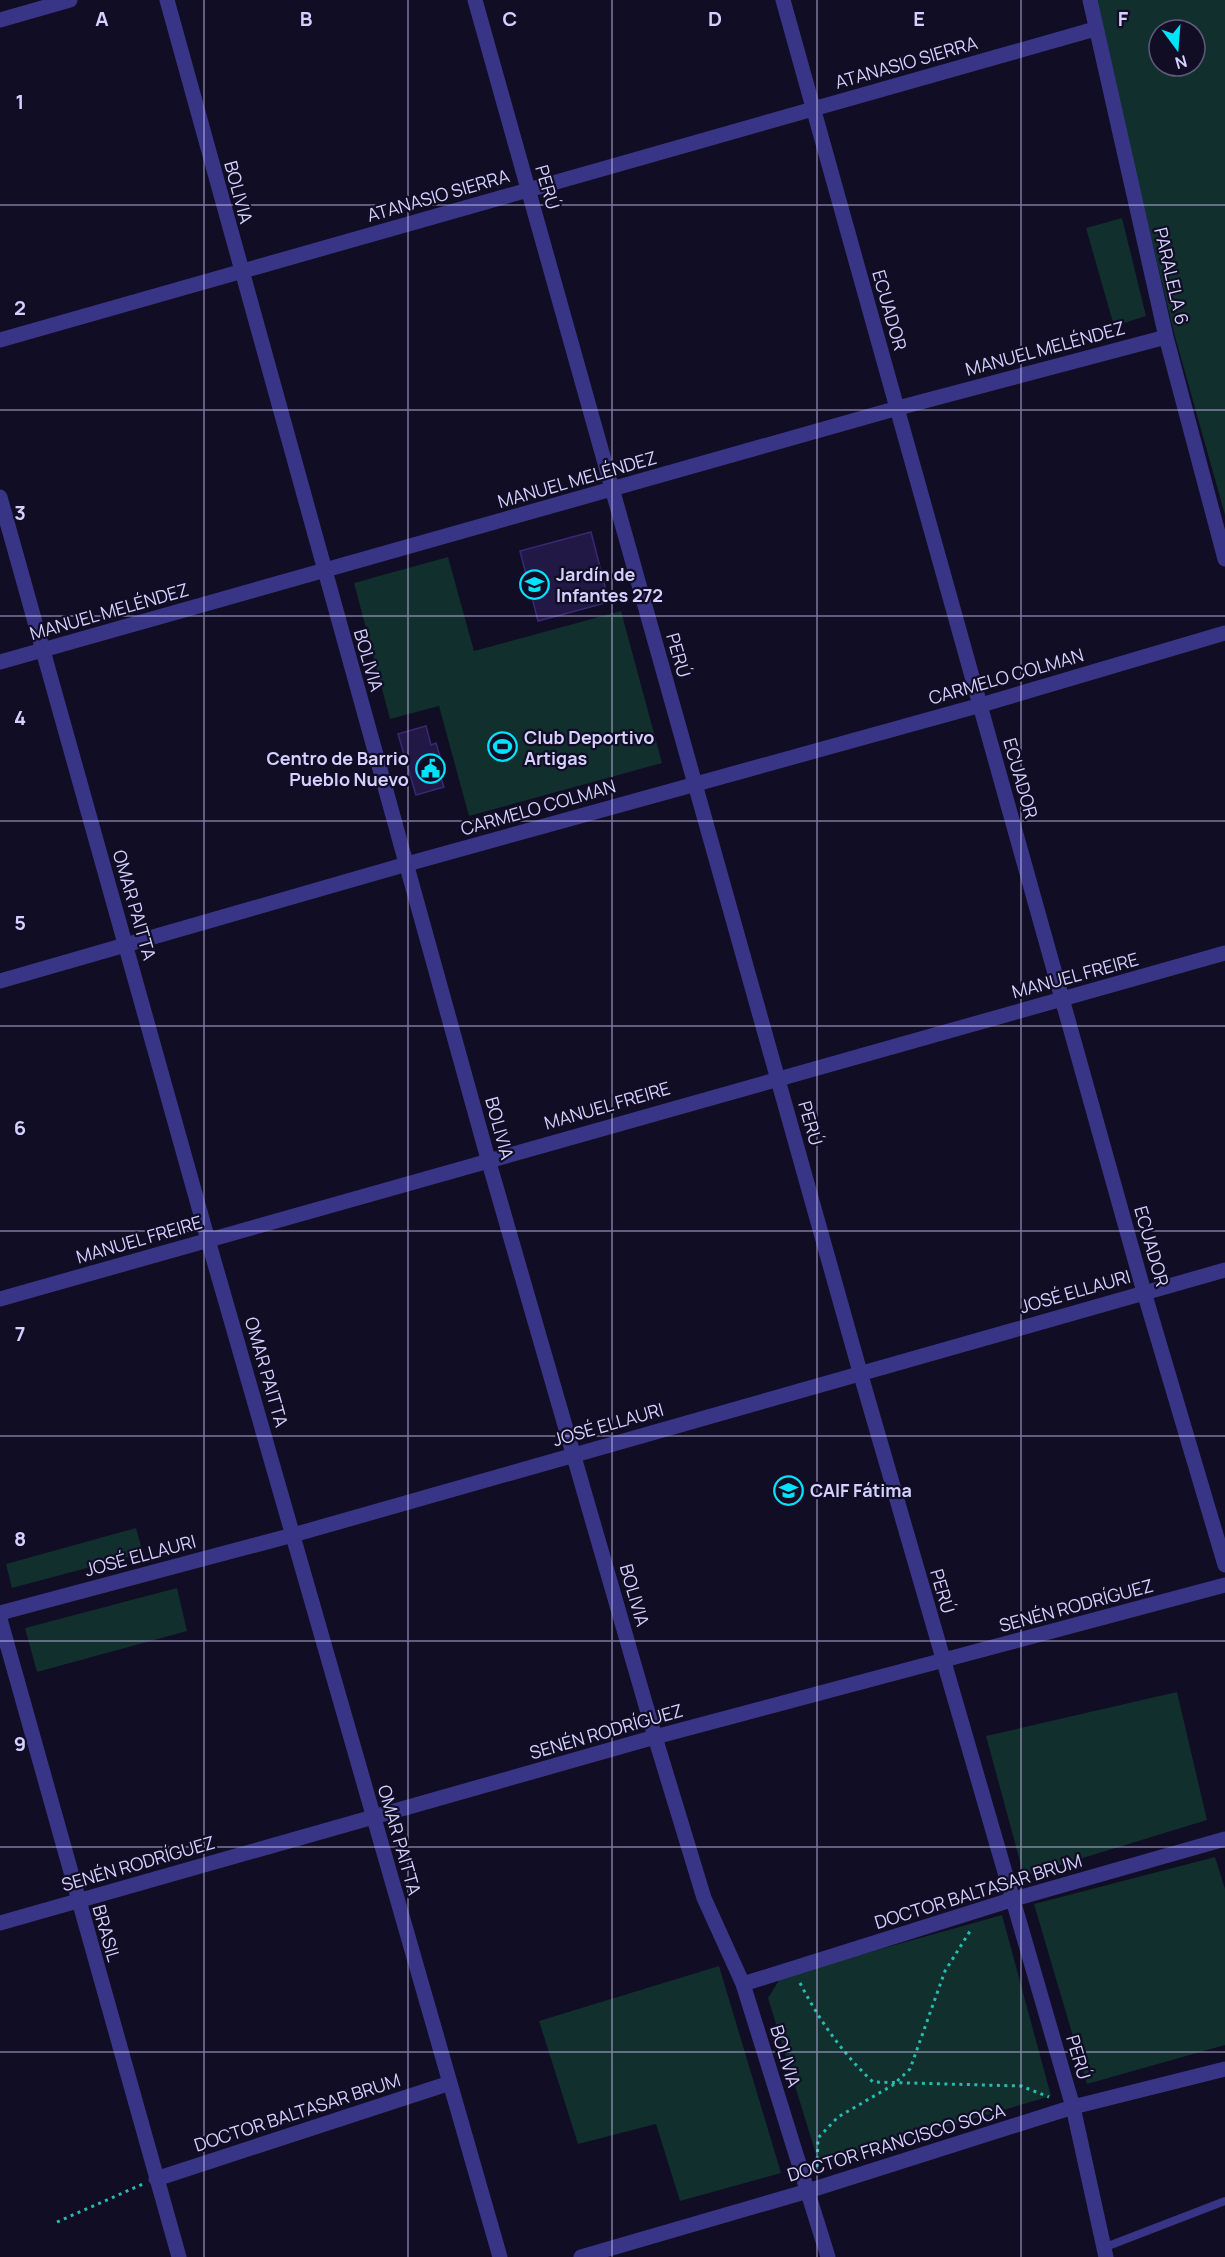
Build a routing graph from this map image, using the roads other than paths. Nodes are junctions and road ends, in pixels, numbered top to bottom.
1 (69, 0) edge
2 (167, 0) edge
3 (475, 0) edge
4 (783, 0) edge
5 (1090, 0) edge
6 (0, 20) edge
7 (1095, 29) junction
8 (812, 109) junction
9 (528, 190) junction
10 (240, 271) junction
11 (1166, 337) junction
12 (0, 340) edge
13 (898, 408) junction
14 (611, 489) junction
15 (0, 497) edge
16 (1225, 558) edge
17 (324, 571) junction
18 (1225, 633) edge
19 (44, 650) junction
20 (0, 662) edge
21 (981, 705) junction
22 (696, 783) junction
23 (407, 864) junction
24 (126, 945) junction
25 (1225, 953) edge
26 (0, 981) edge
27 (1062, 998) junction
28 (778, 1077) junction
29 (488, 1159) junction
30 (208, 1240) junction
31 (1225, 1270) edge
32 (1144, 1292) junction
33 (0, 1299) edge
34 (860, 1372) junction
35 (573, 1454) junction
36 (293, 1535) junction
37 (1225, 1565) edge
38 (1225, 1585) edge
39 (0, 1612) edge
40 (0, 1619) edge
41 (943, 1661) junction
42 (656, 1737) junction
43 (373, 1817) junction
44 (1225, 1839) edge
45 (1014, 1899) junction
46 (78, 1901) junction
47 (0, 1923) edge
48 (743, 1984) junction
49 (1225, 2069) edge
50 (450, 2083) junction
51 (1073, 2108) junction
52 (156, 2179) junction
53 (808, 2191) junction
54 (1225, 2201) edge
55 (1105, 2253) edge
56 (179, 2257) edge
57 (500, 2257) edge
58 (580, 2257) edge
59 (828, 2257) edge

1 - 6 street
2 - 10 street, BOLIVIA
3 - 9 street, PERÚ
4 - 8 street, ECUADOR
5 - 7 street, PARALELA 6
7 - 8 street, ATANASIO SIERRA
7 - 11 street, PARALELA 6
8 - 9 street, ATANASIO SIERRA
8 - 13 street, ECUADOR
9 - 10 street, ATANASIO SIERRA
9 - 14 street, PERÚ
10 - 12 street, ATANASIO SIERRA
10 - 17 street, BOLIVIA
11 - 13 street, MANUEL MELÉNDEZ
11 - 16 street, PARALELA 6
13 - 14 street, MANUEL MELÉNDEZ
13 - 21 street, ECUADOR
14 - 17 street, MANUEL MELÉNDEZ
14 - 22 street, PERÚ
15 - 19 street, OMAR PAITTA
17 - 19 street, MANUEL MELÉNDEZ
17 - 23 street, BOLIVIA
18 - 21 street, CARMELO COLMAN
19 - 20 street, MANUEL MELÉNDEZ
19 - 24 street, OMAR PAITTA
21 - 22 street, CARMELO COLMAN
21 - 27 street, ECUADOR
22 - 23 street, CARMELO COLMAN
22 - 28 street, PERÚ
23 - 24 street, CARMELO COLMAN
23 - 29 street, BOLIVIA
24 - 26 street, CARMELO COLMAN
24 - 30 street, OMAR PAITTA
25 - 27 street, MANUEL FREIRE
27 - 28 street, MANUEL FREIRE
27 - 32 street, ECUADOR
28 - 29 street, MANUEL FREIRE
28 - 34 street, PERÚ
29 - 30 street, MANUEL FREIRE
29 - 35 street, BOLIVIA
30 - 33 street, MANUEL FREIRE
30 - 36 street, OMAR PAITTA
31 - 32 street, JOSÉ ELLAURI
32 - 34 street, JOSÉ ELLAURI
32 - 37 street, ECUADOR
34 - 35 street, JOSÉ ELLAURI
34 - 41 street, PERÚ
35 - 36 street, JOSÉ ELLAURI
35 - 42 street, BOLIVIA
36 - 39 street, JOSÉ ELLAURI
36 - 43 street, OMAR PAITTA
38 - 41 street, SENÉN RODRÍGUEZ
40 - 46 street, BRASIL
41 - 42 street, SENÉN RODRÍGUEZ
41 - 45 street, PERÚ
42 - 43 street, SENÉN RODRÍGUEZ
42 - 48 street, BOLIVIA
43 - 46 street, SENÉN RODRÍGUEZ
43 - 50 street, OMAR PAITTA
44 - 45 street, DOCTOR BALTASAR BRUM
45 - 48 street, DOCTOR BALTASAR BRUM
45 - 51 street, PERÚ
46 - 47 street, SENÉN RODRÍGUEZ
46 - 52 street, BRASIL
48 - 53 street, BOLIVIA
49 - 51 street, DOCTOR FRANCISCO SOCA
50 - 52 street, DOCTOR BALTASAR BRUM
50 - 57 street, OMAR PAITTA
51 - 53 street, DOCTOR FRANCISCO SOCA
51 - 55 street, PERÚ
52 - 56 street, BRASIL
53 - 58 street, DOCTOR FRANCISCO SOCA
53 - 59 street, BOLIVIA
54 - 55 lane

